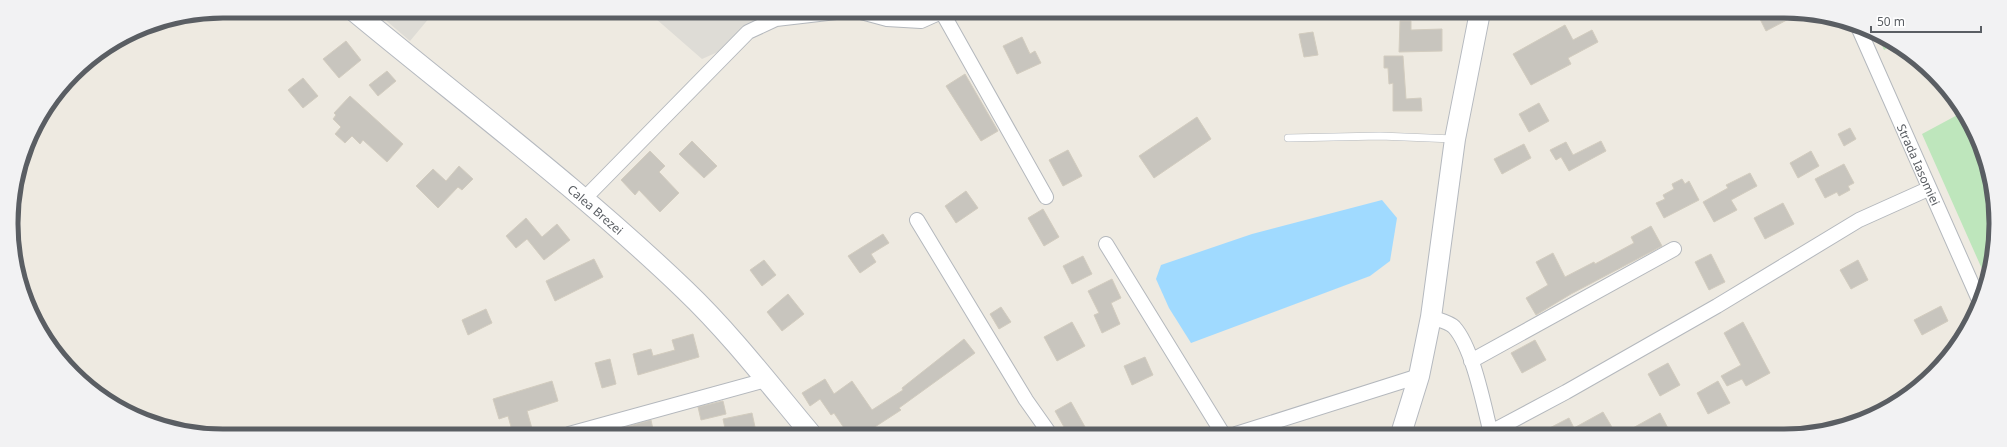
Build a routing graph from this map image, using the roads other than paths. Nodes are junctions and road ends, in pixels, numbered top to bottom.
1 (363, 18) edge
2 (785, 18) edge
3 (883, 18) edge
4 (928, 18) edge
5 (945, 18) edge
6 (1479, 18) edge
7 (1861, 34) edge
8 (1288, 138) dead end
9 (1455, 139) junction
10 (1928, 189) junction
11 (1046, 197) dead end
12 (583, 200) junction
13 (917, 220) dead end
14 (1106, 244) dead end
15 (1674, 249) dead end
16 (1976, 294) edge
17 (1431, 317) junction
18 (1471, 361) junction
19 (1419, 376) junction
20 (766, 380) junction
21 (587, 429) edge
22 (807, 429) edge
23 (1046, 429) edge
24 (1220, 429) edge
25 (1252, 429) edge
26 (1403, 429) edge
27 (1490, 429) edge
28 (1498, 429) edge

1 - 12 street, Calea Brezei
2 - 12 street
3 - 4 street
5 - 11 street
6 - 9 street
7 - 10 street, Strada Iasomiei
8 - 9 lane
9 - 17 street
10 - 16 street, Strada Iasomiei
10 - 28 street
12 - 20 street, Calea Brezei
13 - 23 street
14 - 24 street
15 - 18 street
17 - 18 street
17 - 19 street
18 - 27 street
19 - 25 street
19 - 26 street
20 - 21 street
20 - 22 street, Calea Brezei

